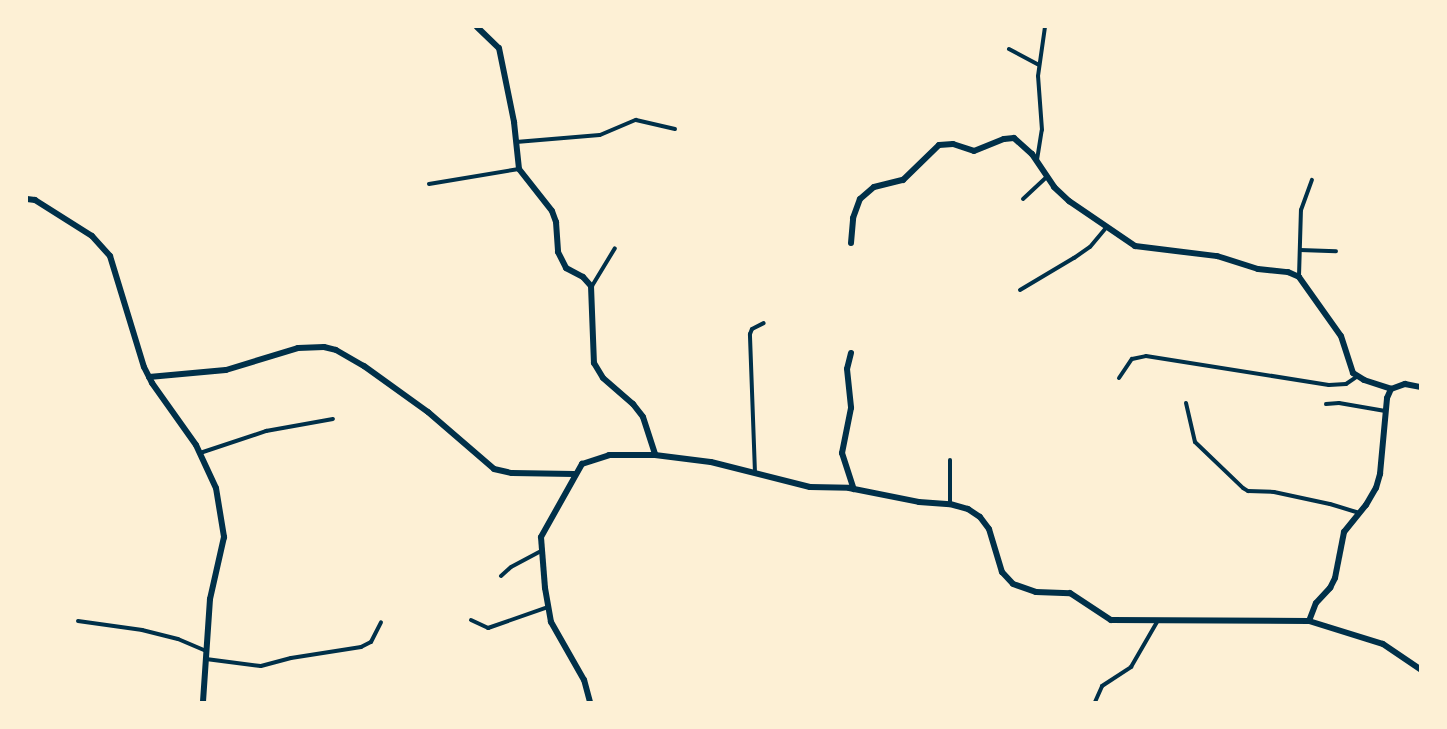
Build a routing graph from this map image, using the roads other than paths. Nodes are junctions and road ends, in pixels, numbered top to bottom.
1 (477, 27) edge
2 (1045, 27) edge
3 (1009, 49) dead end
4 (1039, 65) junction
5 (675, 129) dead end
6 (515, 142) junction
7 (1037, 162) junction
8 (519, 169) junction
9 (1047, 177) junction
10 (1312, 180) dead end
11 (429, 184) dead end
12 (27, 199) edge
13 (1023, 199) dead end
14 (1107, 228) junction
15 (851, 243) dead end
16 (615, 248) dead end
17 (1300, 250) junction
18 (1336, 251) dead end
19 (1299, 278) junction
20 (591, 286) junction
21 (1020, 290) dead end
22 (764, 324) dead end
23 (851, 352) dead end
24 (1358, 376) junction
25 (149, 377) junction
26 (1119, 378) dead end
27 (1420, 387) edge
28 (1391, 389) junction
29 (1186, 403) dead end
30 (1326, 404) dead end
31 (1386, 411) junction
32 (333, 419) dead end
33 (200, 453) junction
34 (655, 455) junction
35 (950, 460) dead end
36 (755, 472) junction
37 (574, 474) junction
38 (854, 489) junction
39 (950, 504) junction
40 (1359, 513) junction
41 (542, 551) junction
42 (501, 576) dead end
43 (548, 608) junction
44 (471, 620) dead end
45 (78, 621) dead end
46 (1309, 621) junction
47 (381, 622) dead end
48 (1157, 622) junction
49 (206, 655) junction
50 (1420, 669) edge
51 (203, 702) edge
52 (590, 702) edge
53 (1095, 702) edge

1 - 6 street
2 - 4 lane
3 - 4 lane
4 - 7 lane
5 - 6 lane
6 - 8 street
7 - 9 street
7 - 15 street
8 - 11 lane
8 - 20 street
9 - 13 lane
9 - 14 street
10 - 17 lane
12 - 25 street
14 - 19 street
14 - 21 lane
16 - 20 lane
17 - 18 lane
17 - 19 lane
19 - 24 street
20 - 34 street
22 - 36 lane
23 - 38 street
24 - 26 lane
24 - 28 street
25 - 33 street
25 - 37 street
27 - 28 street
28 - 31 street
29 - 40 lane
30 - 31 lane
31 - 40 street
32 - 33 lane
33 - 49 street
34 - 36 street
34 - 37 street
35 - 39 lane
36 - 38 street
37 - 41 street
38 - 39 street
39 - 48 street
40 - 46 street
41 - 42 lane
41 - 43 street
43 - 44 lane
43 - 52 street
45 - 49 lane
46 - 48 street
46 - 50 street
47 - 49 lane
48 - 53 lane
49 - 51 street

